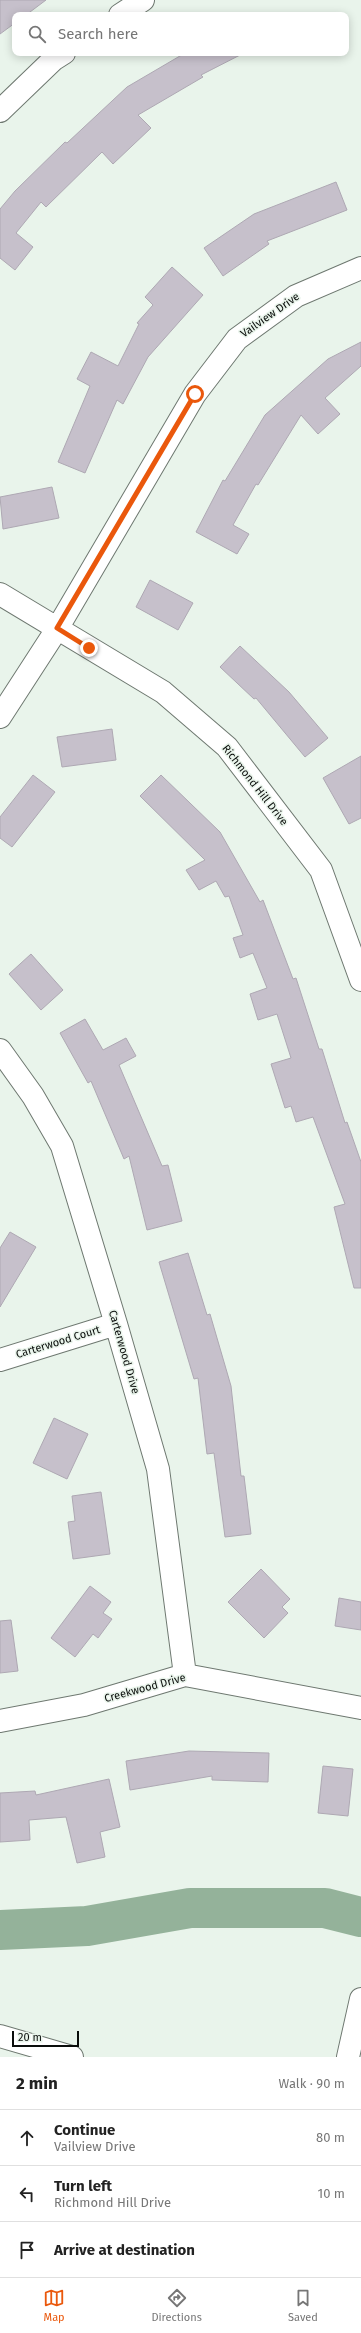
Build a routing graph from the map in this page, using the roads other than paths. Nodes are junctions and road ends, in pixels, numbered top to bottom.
1 (143, 0) edge
2 (125, 12) edge
3 (59, 56) edge
4 (0, 111) edge
5 (361, 268) edge
6 (0, 594) edge
7 (57, 628) junction
8 (0, 716) edge
9 (361, 980) edge
10 (0, 1050) edge
11 (116, 1324) junction
12 (0, 1360) edge
13 (185, 1675) junction
14 (361, 1708) edge
15 (0, 1721) edge
16 (361, 1999) edge
17 (0, 2036) edge
18 (72, 2057) edge
19 (348, 2057) edge

1 - 2 street
3 - 4 street
5 - 7 street, Vailview Drive
6 - 7 street, Richmond Hill Drive
7 - 8 street, Vailview Drive
7 - 9 street, Richmond Hill Drive
10 - 11 street, Carterwood Drive
11 - 12 street, Carterwood Court
11 - 13 street, Carterwood Drive
13 - 14 street, Creekwood Drive
13 - 15 street, Creekwood Drive
16 - 19 street
17 - 18 street

